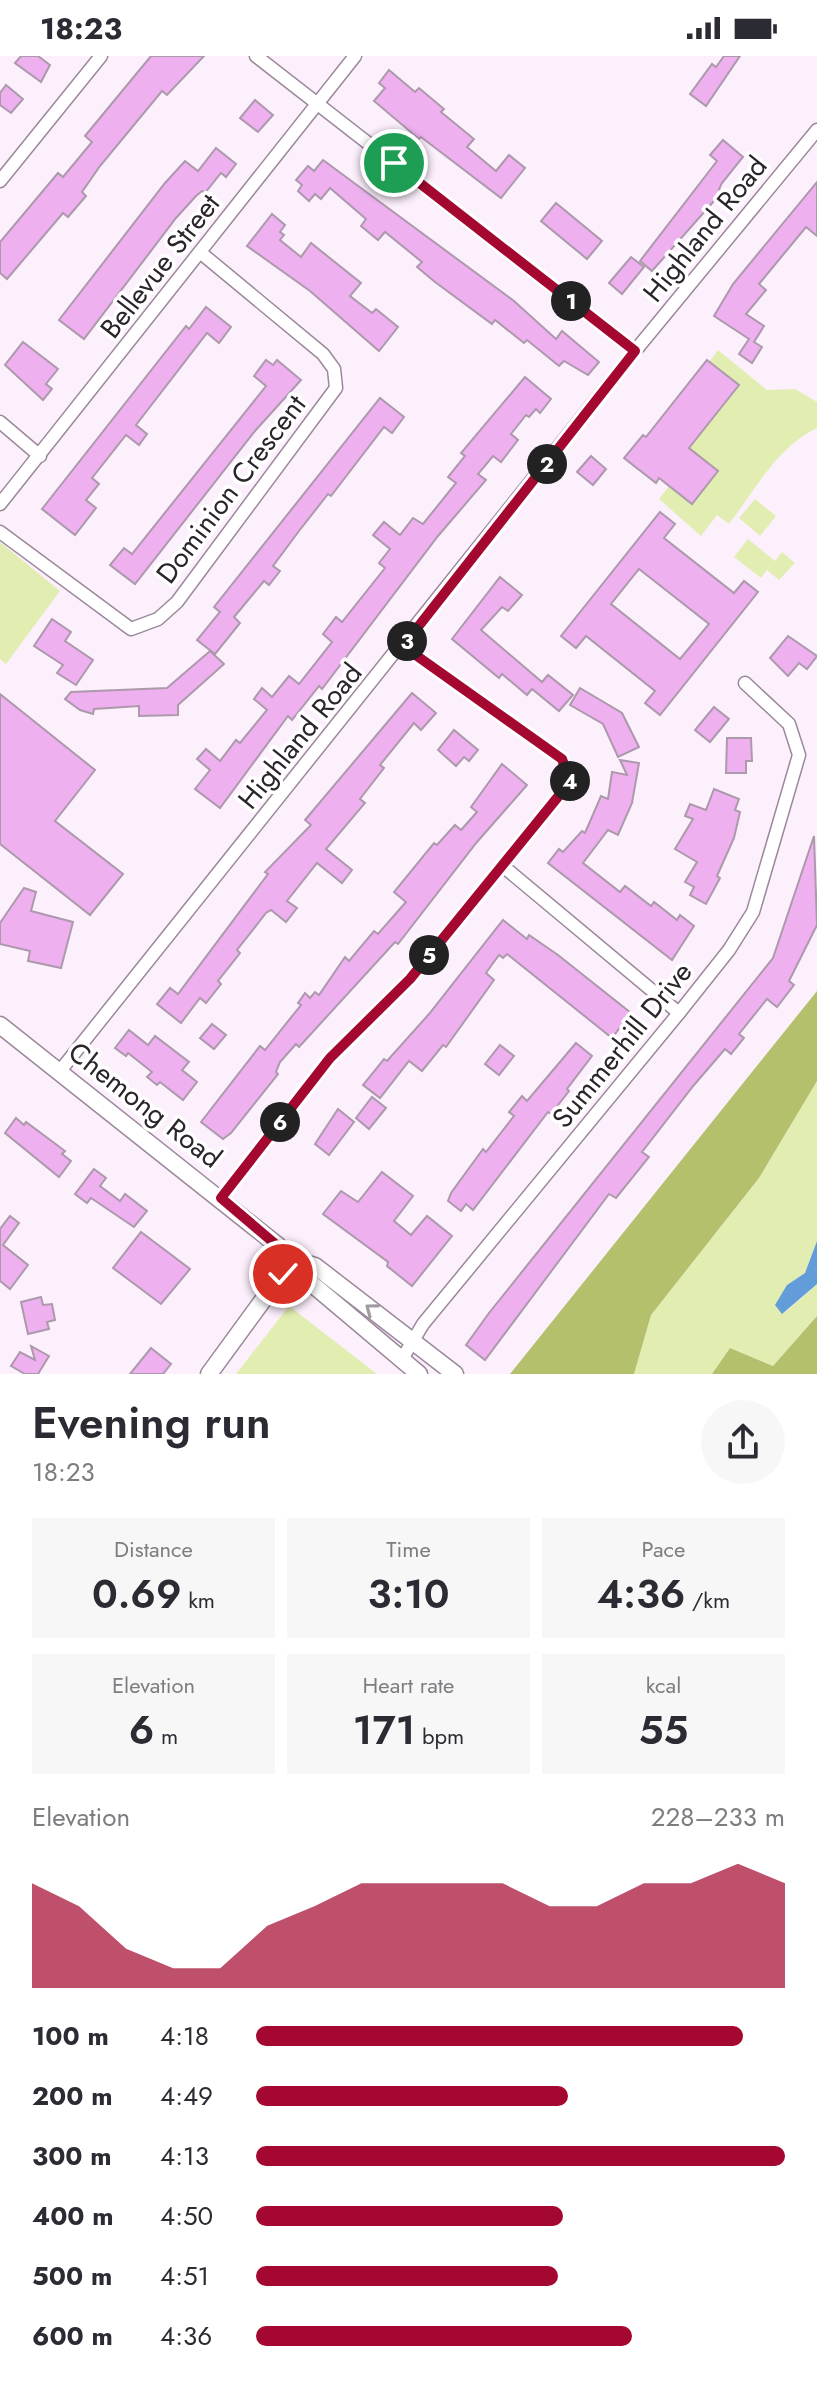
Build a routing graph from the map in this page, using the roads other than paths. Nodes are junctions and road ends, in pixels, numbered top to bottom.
1 (101, 56) edge
2 (256, 56) edge
3 (355, 56) edge
4 (317, 103) junction
5 (817, 130) edge
6 (0, 181) edge
7 (201, 253) junction
8 (635, 351) junction
9 (0, 422) edge
10 (40, 456) junction
11 (0, 504) edge
12 (0, 532) edge
13 (403, 646) junction
14 (745, 683) dead end
15 (504, 867) junction
16 (679, 1013) junction
17 (0, 1025) edge
18 (60, 1071) junction
19 (221, 1198) junction
20 (293, 1259) junction
21 (413, 1340) junction
22 (402, 1359) junction
23 (209, 1374) edge
24 (419, 1374) edge
25 (455, 1374) edge

1 - 6 street
2 - 4 street
3 - 4 street, Bellevue Street
4 - 7 street, Bellevue Street
4 - 8 street
5 - 8 street, Highland Road
7 - 10 street, Bellevue Street
7 - 12 street, Dominion Crescent
8 - 13 street, Highland Road
9 - 10 street
10 - 11 street, Bellevue Street
13 - 15 street
13 - 18 street, Highland Road
14 - 16 street, Summerhill Drive
15 - 16 street
15 - 19 street
16 - 21 street, Summerhill Drive
17 - 18 main road, Chemong Road
18 - 19 main road, Chemong Road
19 - 20 main road, Chemong Road
21 -> 20 main road, Chemong Road
20 - 22 main road, Chemong Road
20 - 23 main road
21 - 22 street, Summerhill Drive
21 - 25 main road, Chemong Road
22 - 24 main road, Chemong Road

